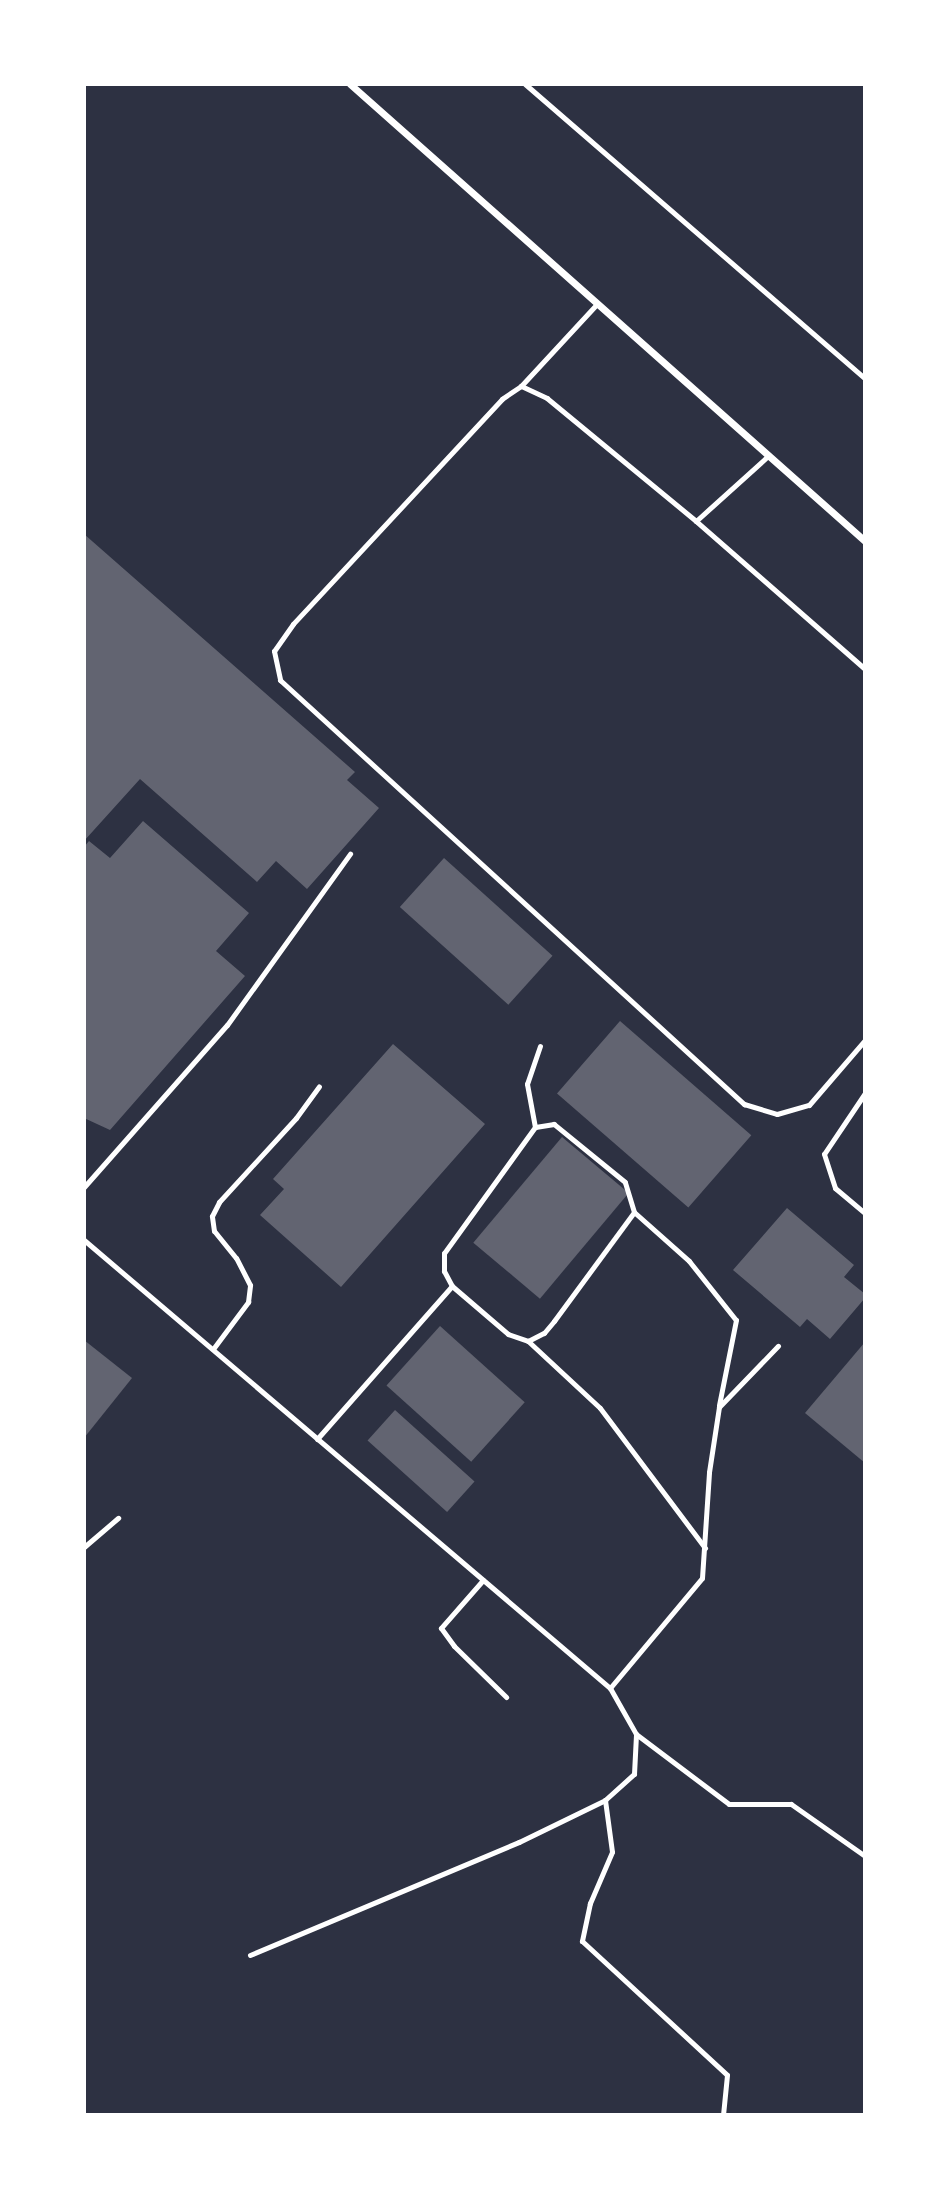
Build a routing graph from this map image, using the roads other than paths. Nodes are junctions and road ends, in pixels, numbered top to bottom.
1 (350, 84) edge
2 (525, 84) edge
3 (597, 304) junction
4 (865, 379) edge
5 (521, 386) junction
6 (768, 456) junction
7 (696, 520) junction
8 (865, 541) edge
9 (865, 668) edge
10 (350, 854) dead end
11 (865, 1040) edge
12 (540, 1046) dead end
13 (319, 1086) dead end
14 (865, 1093) edge
15 (535, 1127) junction
16 (84, 1187) edge
17 (634, 1212) junction
18 (865, 1213) edge
19 (84, 1240) edge
20 (452, 1286) junction
21 (528, 1340) junction
22 (778, 1346) dead end
23 (213, 1349) junction
24 (719, 1407) junction
25 (317, 1439) junction
26 (118, 1518) dead end
27 (84, 1548) edge
28 (705, 1548) junction
29 (482, 1580) junction
30 (610, 1688) junction
31 (506, 1696) dead end
32 (636, 1734) junction
33 (604, 1800) junction
34 (865, 1856) edge
35 (250, 1955) dead end
36 (723, 2115) edge

1 - 3 street
2 - 4 lane
3 - 5 lane
3 - 6 street
5 - 7 lane
5 - 11 lane
6 - 7 lane
6 - 8 street
7 - 9 lane
10 - 16 lane
12 - 15 lane
13 - 23 lane
14 - 18 lane
15 - 17 lane
15 - 20 lane
17 - 21 lane
17 - 24 lane
19 - 23 lane
20 - 21 lane
20 - 25 lane
21 - 28 lane
22 - 24 lane
23 - 25 lane
24 - 28 lane
25 - 29 lane
26 - 27 lane
28 - 30 lane
29 - 30 lane
29 - 31 lane
30 - 32 lane
32 - 33 lane
32 - 34 lane
33 - 35 lane
33 - 36 lane

